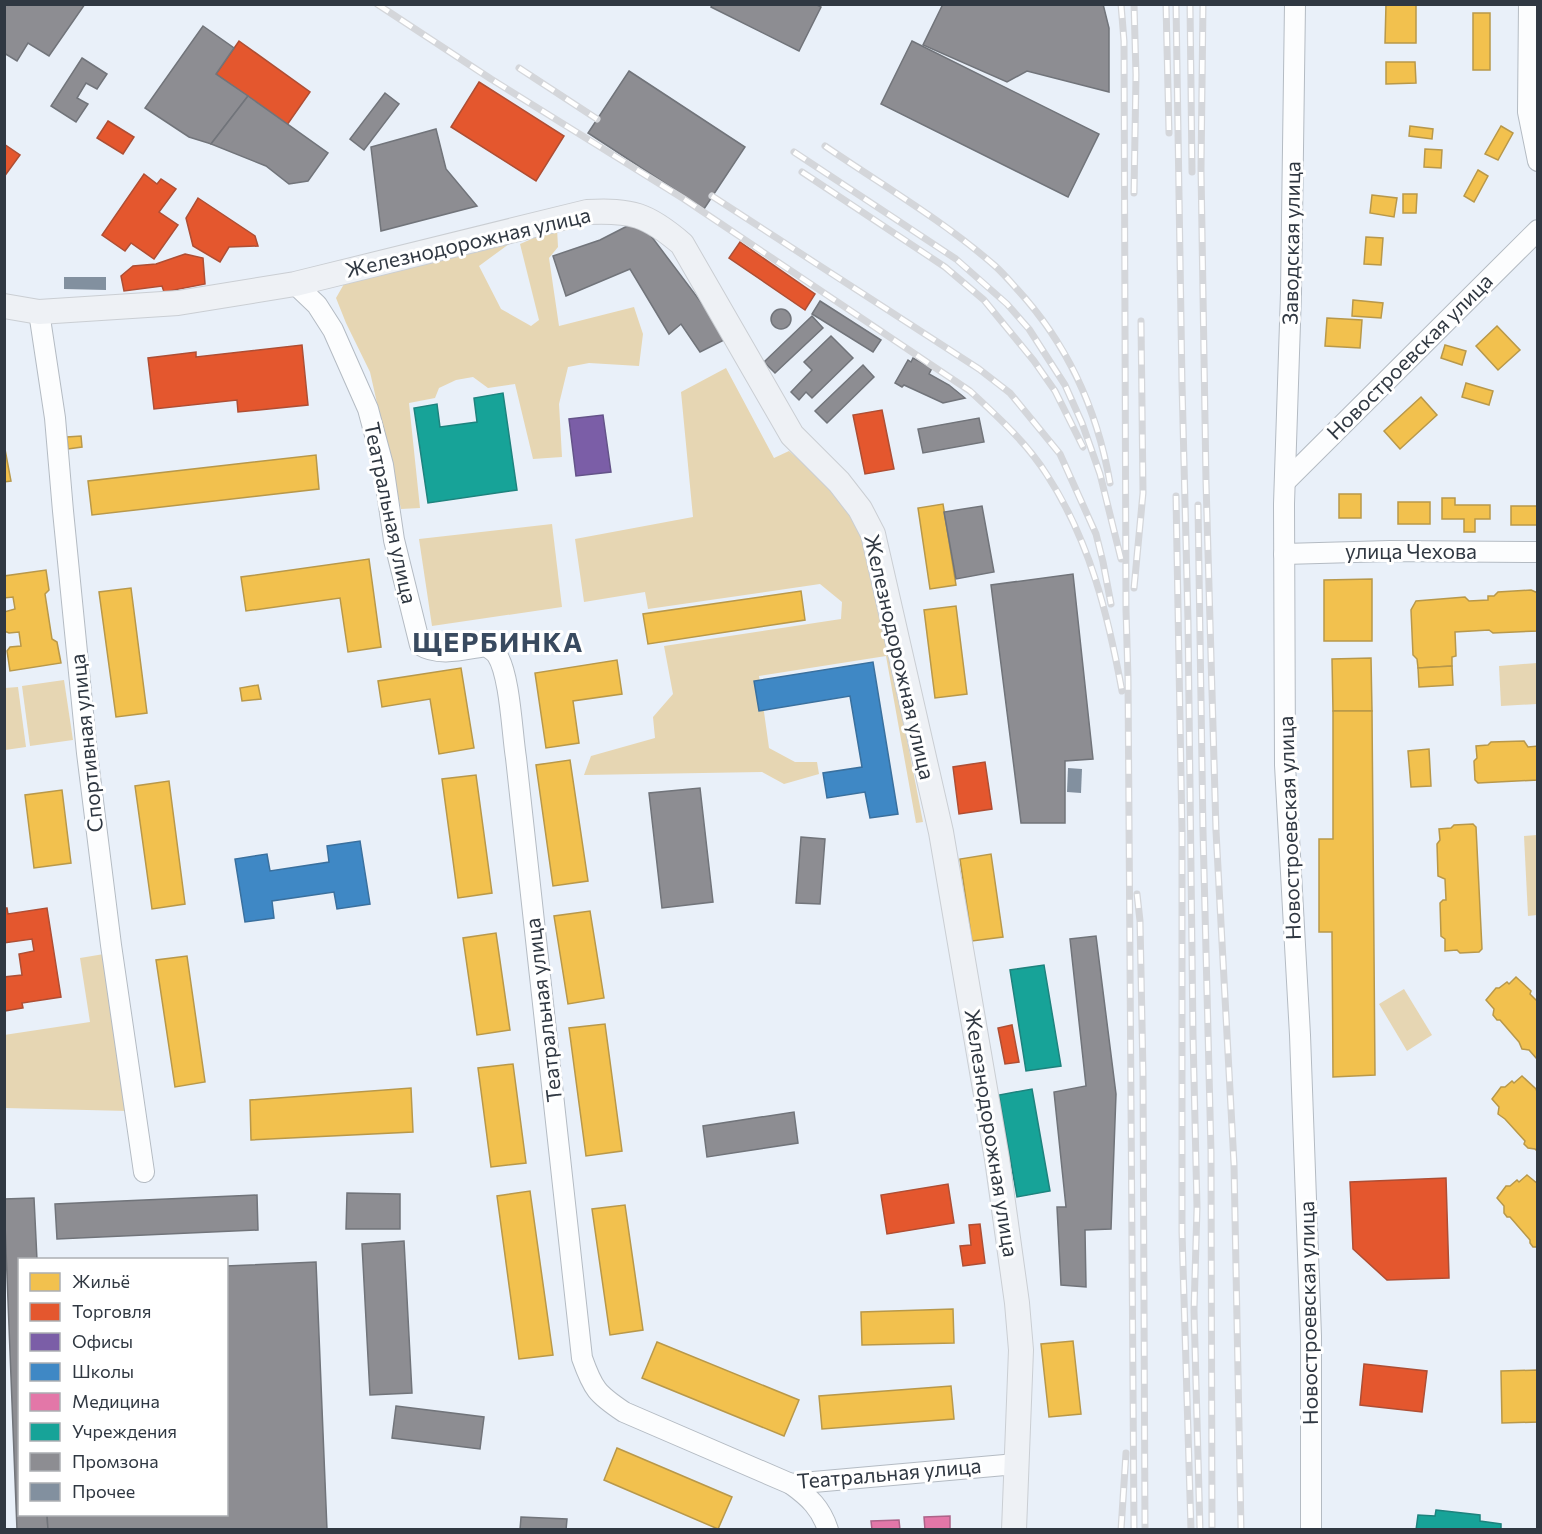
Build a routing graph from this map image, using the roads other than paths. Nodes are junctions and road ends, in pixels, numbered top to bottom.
1 (1296, 4) edge
2 (1529, 4) edge
3 (1538, 161) edge
4 (1538, 230) edge
5 (295, 284) junction
6 (4, 306) edge
7 (39, 312) junction
8 (1286, 482) junction
9 (1538, 552) edge
10 (1284, 554) junction
11 (144, 1172) dead end
12 (1016, 1464) junction
13 (791, 1484) junction
14 (828, 1530) edge
15 (1014, 1530) edge
16 (1311, 1530) edge

1 - 8 street, Заводская улица
2 - 3 street
4 - 8 street, Новостроевская улица
5 - 7 main road, Железнодорожная улица
5 - 12 main road, Железнодорожная улица
5 - 13 street, Театральная улица
6 - 7 main road, Железнодорожная улица
7 - 11 street, Спортивная улица
8 - 10 street, Новостроевская улица
9 - 10 street, улица Чехова
10 - 16 street, Новостроевская улица
12 - 13 street, Театральная улица
12 - 15 main road, Железнодорожная улица
13 - 14 street

